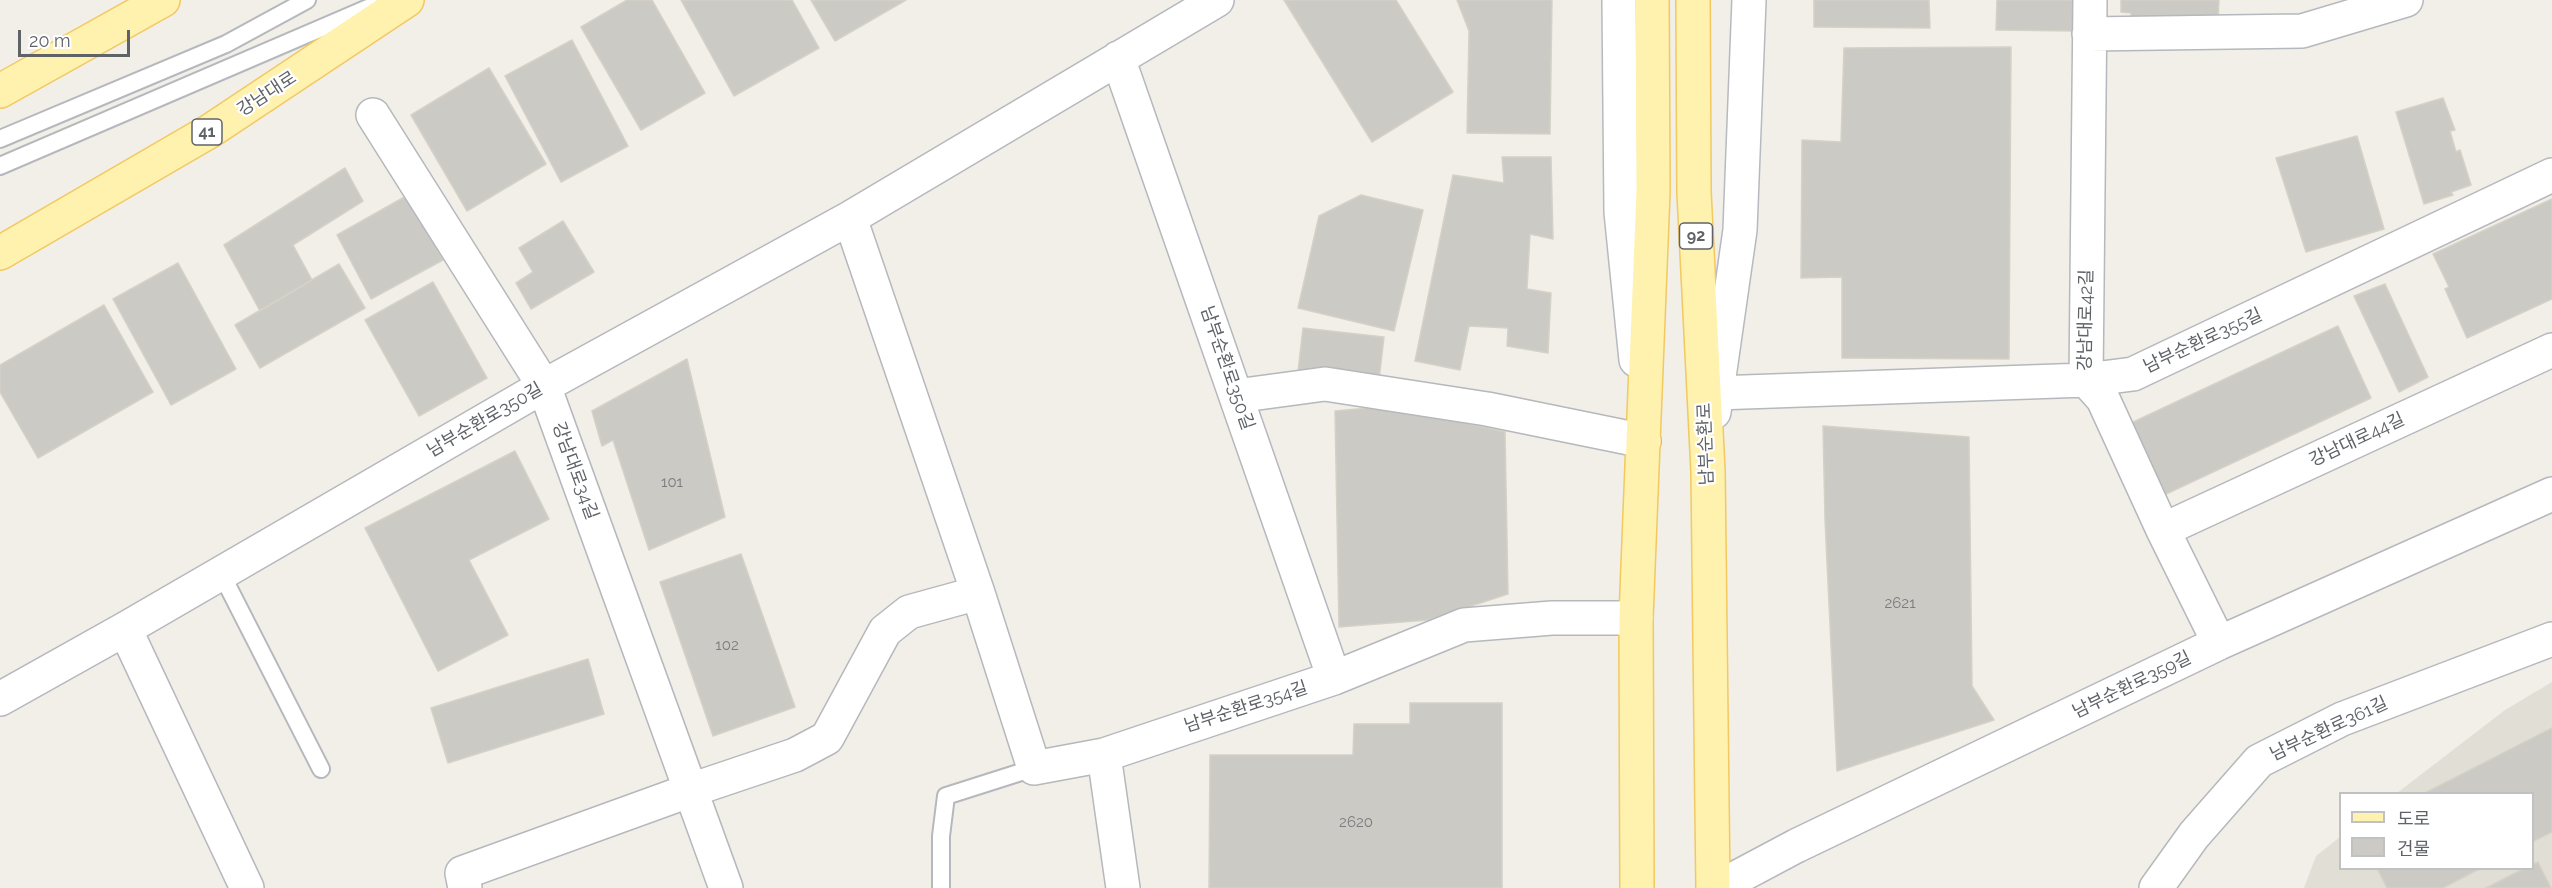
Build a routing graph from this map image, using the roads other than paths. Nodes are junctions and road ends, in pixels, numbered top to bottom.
1 (307, 0) edge
2 (386, 0) edge
3 (407, 0) edge
4 (1217, 0) edge
5 (1619, 0) edge
6 (1652, 0) edge
7 (1693, 0) edge
8 (1749, 0) edge
9 (2090, 0) edge
10 (2406, 0) edge
11 (146, 4) edge
12 (2089, 34) junction
13 (1118, 58) junction
14 (0, 92) edge
15 (373, 115) dead end
16 (0, 139) edge
17 (0, 166) edge
18 (2552, 175) edge
19 (850, 218) junction
20 (0, 253) edge
21 (2552, 350) edge
22 (2086, 380) junction
23 (544, 386) junction
24 (1716, 393) junction
25 (1236, 396) junction
26 (1644, 441) junction
27 (1708, 471) junction
28 (2552, 494) edge
29 (2163, 530) junction
30 (222, 573) junction
31 (978, 593) junction
32 (1636, 618) junction
33 (125, 630) junction
34 (2552, 639) edge
35 (2219, 643) junction
36 (1334, 678) junction
37 (0, 699) edge
38 (1104, 755) junction
39 (1035, 768) junction
40 (321, 769) dead end
41 (691, 790) junction
42 (464, 881) edge
43 (247, 888) edge
44 (726, 888) edge
45 (941, 888) edge
46 (1123, 888) edge
47 (1637, 888) edge
48 (1715, 888) edge
49 (2156, 888) edge

1 - 16 lane
2 - 17 lane
3 - 20 main road, 강남대로 / 41
4 - 13 street, 남부순환로350길
5 - 26 street
6 - 26 main road
7 - 27 main road, 남부순환로 / 92
8 - 24 street
9 - 12 street, 강남대로42길
10 - 12 street
11 - 14 main road
12 - 22 street, 강남대로42길
13 - 19 street, 남부순환로350길
13 - 25 street, 남부순환로350길
15 - 23 street, 강남대로34길
18 - 22 street, 남부순환로355길
19 - 23 street, 남부순환로350길
19 - 31 street
21 - 29 street, 강남대로44길
22 - 24 street, 남부순환로355길
22 - 29 street, 강남대로42길
23 - 30 street, 남부순환로350길
23 - 41 street, 강남대로34길
24 - 27 street
25 - 26 street
25 - 36 street, 남부순환로350길
26 - 32 main road
27 - 48 main road, 남부순환로 / 92
28 - 35 street, 남부순환로359길
29 - 35 street, 강남대로42길
30 - 33 street, 남부순환로350길
30 - 40 lane
31 - 39 street
31 - 41 street
32 - 36 street, 남부순환로354길
32 - 47 main road
33 - 37 street, 남부순환로350길
33 - 43 street
34 - 49 street, 남부순환로361길
35 - 48 street, 남부순환로359길
36 - 38 street, 남부순환로354길
38 - 39 street, 남부순환로354길
38 - 46 street
39 - 45 lane, 남부순환로354길
41 - 42 street
41 - 44 street, 강남대로34길

